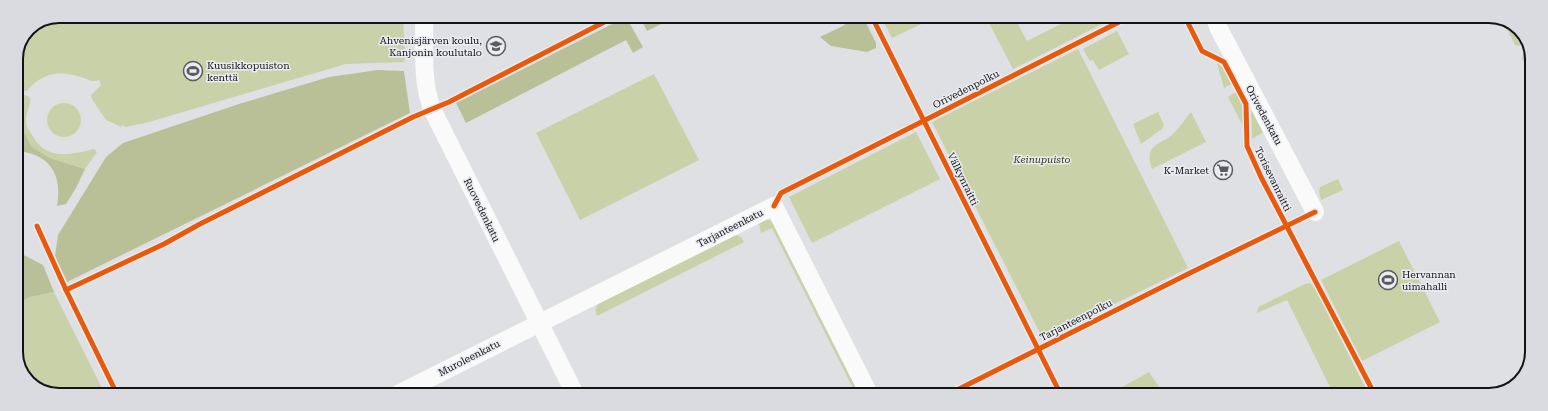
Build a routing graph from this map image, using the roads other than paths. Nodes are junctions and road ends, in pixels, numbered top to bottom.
1 (424, 23) edge
2 (1217, 23) edge
3 (1315, 212) dead end
4 (540, 323) junction
5 (410, 388) edge
6 (572, 388) edge
7 (866, 388) edge

1 - 4 street, Ruovedenkatu
2 - 3 street, Orivedenkatu
4 - 5 street, Muroleenkatu
4 - 6 street, Ruovedenkatu
4 - 7 street, Tarjanteenkatu

